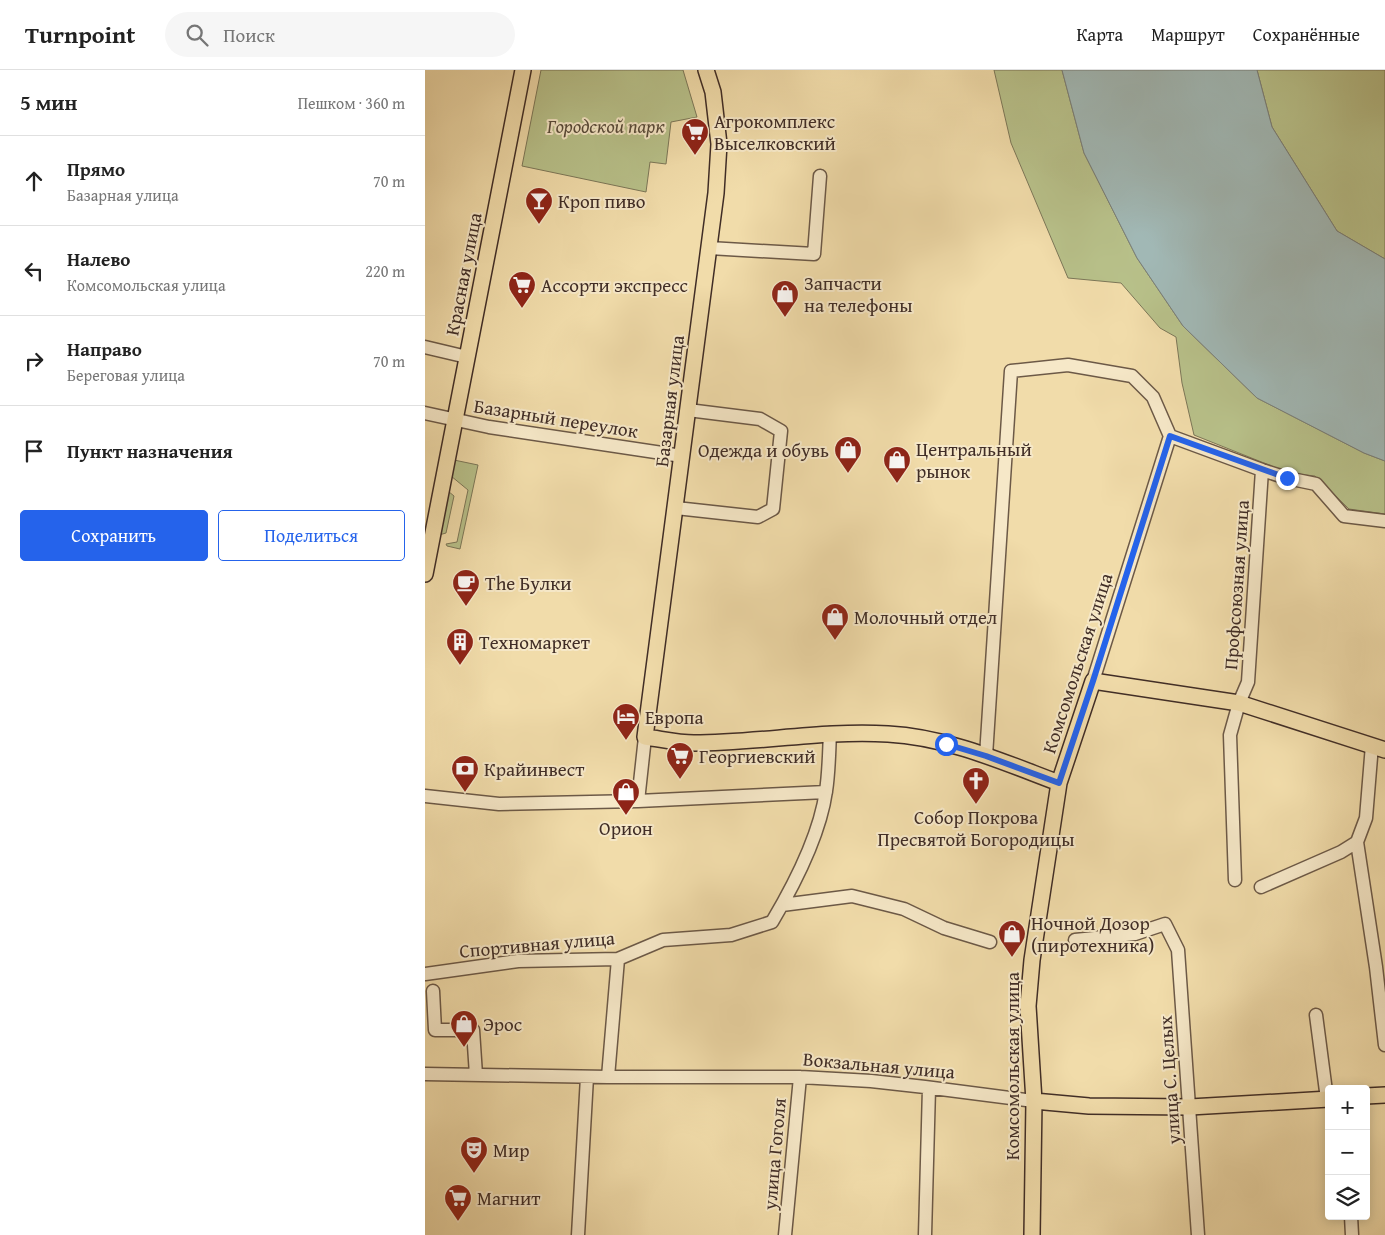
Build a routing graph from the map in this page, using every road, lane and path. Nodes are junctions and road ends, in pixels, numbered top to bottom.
1 (523, 70) edge
2 (706, 70) edge
3 (820, 176) dead end
4 (709, 248) junction
5 (425, 347) edge
6 (467, 357) junction
7 (688, 410) junction
8 (425, 413) edge
9 (454, 420) junction
10 (1170, 436) junction
11 (682, 456) junction
12 (1262, 470) junction
13 (676, 508) junction
14 (1385, 521) edge
15 (425, 574) edge
16 (1093, 681) junction
17 (1239, 703) junction
18 (830, 733) junction
19 (645, 737) junction
20 (1379, 748) edge
21 (986, 756) junction
22 (1059, 783) junction
23 (826, 792) junction
24 (425, 796) edge
25 (638, 801) junction
26 (1357, 842) junction
27 (1235, 880) dead end
28 (1261, 886) dead end
29 (783, 905) junction
30 (1075, 940) dead end
31 (990, 942) dead end
32 (618, 959) junction
33 (425, 974) edge
34 (433, 991) dead end
35 (1315, 1015) dead end
36 (1385, 1045) edge
37 (425, 1074) edge
38 (476, 1075) junction
39 (587, 1077) junction
40 (608, 1077) junction
41 (800, 1077) junction
42 (1326, 1085) edge
43 (929, 1088) junction
44 (1385, 1095) edge
45 (1370, 1096) edge
46 (1325, 1099) edge
47 (1034, 1101) junction
48 (1190, 1107) junction
49 (1351, 1220) edge
50 (578, 1235) edge
51 (785, 1235) edge
52 (925, 1235) edge
53 (1032, 1235) edge
54 (1198, 1235) edge
55 (1352, 1235) edge

1 - 6 main road, Красная улица
2 - 4 main road, Базарная улица
3 - 4 street
4 - 7 main road, Базарная улица
5 - 6 street
6 - 9 main road, Красная улица
7 - 11 main road, Базарная улица
7 - 13 street
8 - 9 street, Базарный переулок
9 - 11 street, Базарный переулок
9 - 15 main road, Красная улица
10 - 12 street
10 - 16 street, Комсомольская улица
10 - 21 street
11 - 13 main road, Базарная улица
12 - 14 street
12 - 17 street, Профсоюзная улица
13 - 19 main road, Базарная улица
16 - 17 main road
16 - 22 main road, Комсомольская улица
17 - 20 main road
17 - 27 street, Профсоюзная улица
18 - 19 main road
18 - 21 main road
18 - 23 street, Спортивная улица
19 - 25 street, Базарная улица
20 - 26 street
21 - 22 main road
22 - 47 main road, Комсомольская улица
23 - 25 street
23 - 29 street, Спортивная улица
24 - 25 street
26 - 28 street
26 - 36 street
29 - 31 street
29 - 32 street, Спортивная улица
30 - 48 street, улица С. Целых
32 - 33 street, Спортивная улица
32 - 40 street
34 - 38 street
35 - 42 street
37 - 38 street, Вокзальная улица
38 - 39 street, Вокзальная улица
39 - 40 street, Вокзальная улица
39 - 50 street
40 - 41 street, Вокзальная улица
41 - 43 street, Вокзальная улица
41 - 51 street, улица Гоголя
43 - 47 street, Вокзальная улица
43 - 52 street
44 - 45 main road
46 - 48 main road, Вокзальная улица
47 - 48 main road, Вокзальная улица
47 - 53 main road, Комсомольская улица
48 - 54 street, улица С. Целых
49 - 55 street

